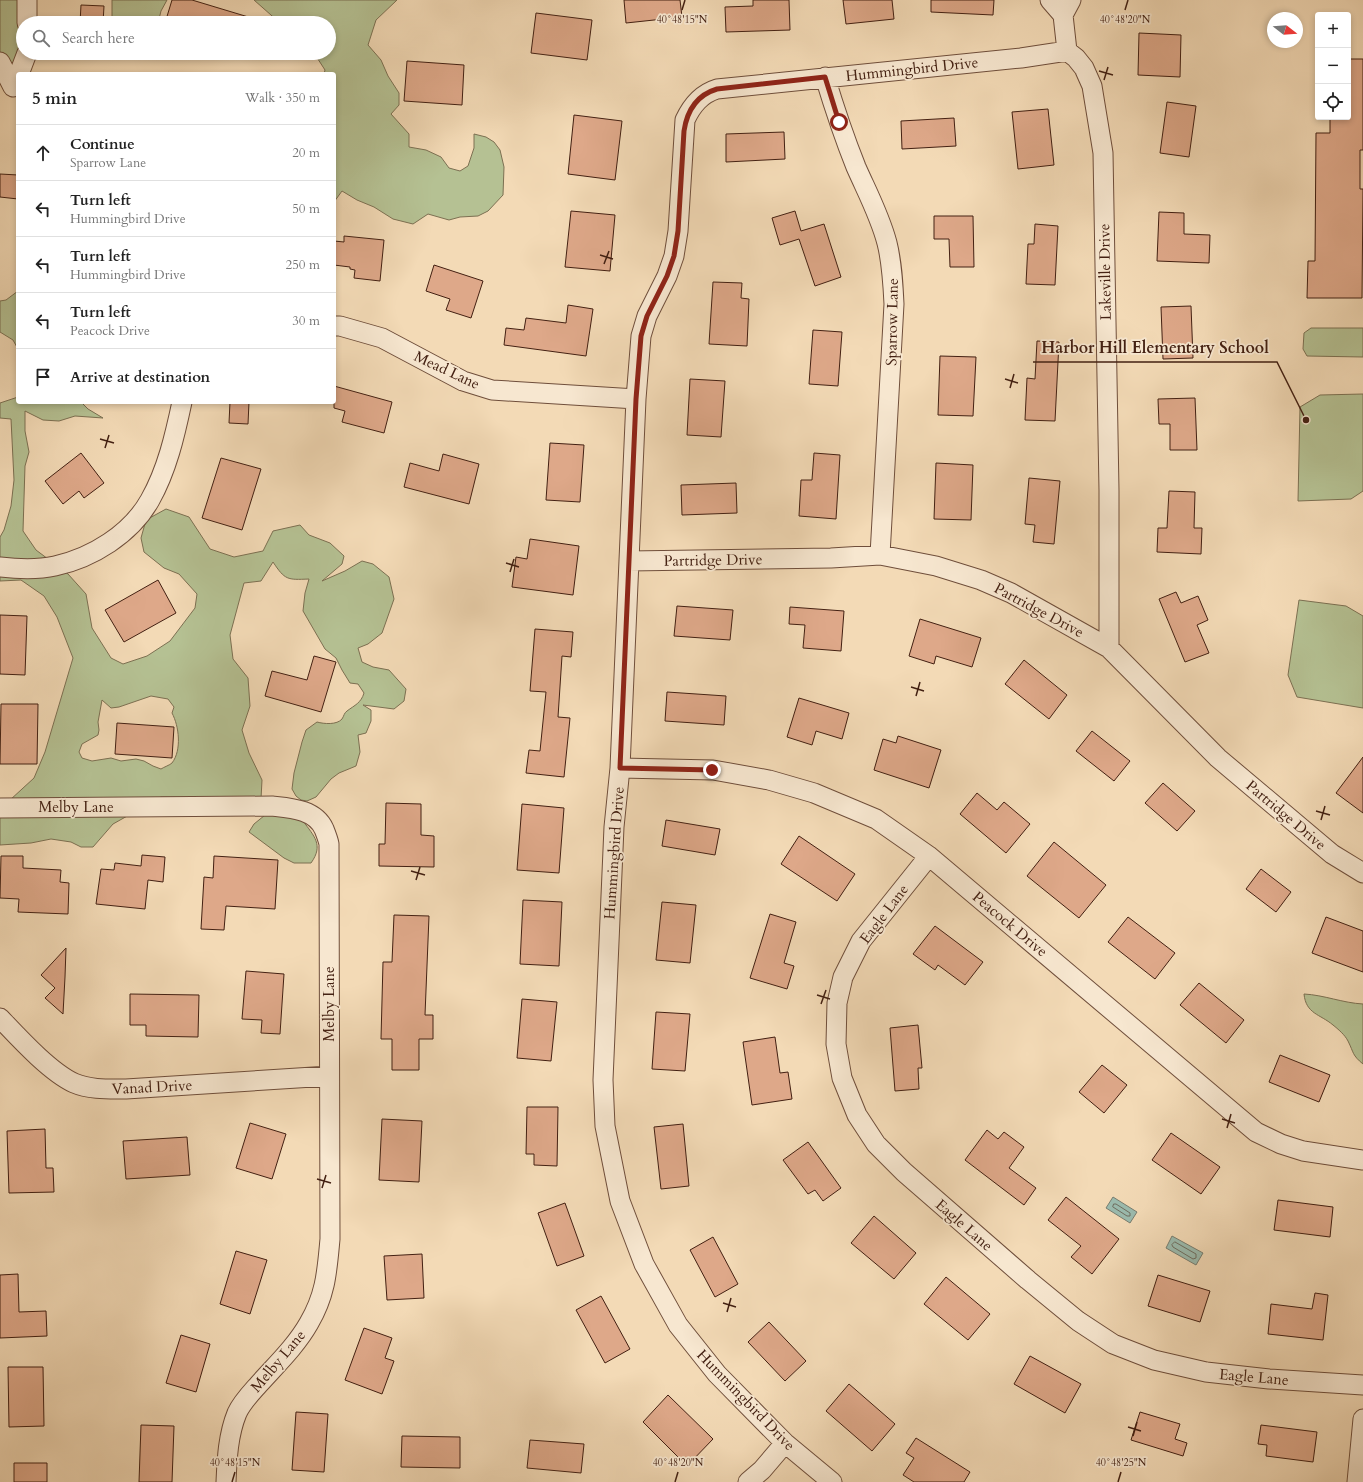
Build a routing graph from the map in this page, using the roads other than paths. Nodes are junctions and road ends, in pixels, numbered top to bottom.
1 (27, 0) edge
2 (1050, 0) edge
3 (1067, 7) edge
4 (27, 16) edge
5 (1067, 51) junction
6 (24, 60) edge
7 (0, 62) edge
8 (18, 72) edge
9 (825, 77) junction
10 (14, 82) edge
11 (336, 326) edge
12 (636, 399) junction
13 (182, 404) edge
14 (880, 555) junction
15 (629, 561) junction
16 (0, 567) edge
17 (1109, 648) junction
18 (620, 768) junction
19 (0, 808) edge
20 (929, 856) junction
21 (1363, 873) edge
22 (0, 1018) edge
23 (329, 1076) junction
24 (1363, 1160) edge
25 (1363, 1384) edge
26 (1363, 1419) edge
27 (785, 1443) junction
28 (226, 1482) edge
29 (748, 1482) edge
30 (832, 1482) edge
31 (1358, 1482) edge

1 - 4 street
2 - 3 street
3 - 5 street
5 - 9 street, Hummingbird Drive
5 - 17 street, Lakeville Drive
6 - 8 street
7 - 10 street
9 - 12 street, Hummingbird Drive
9 - 14 street, Sparrow Lane
11 - 12 street, Mead Lane
12 - 15 street, Hummingbird Drive
13 - 16 street
14 - 15 street, Partridge Drive
14 - 17 street, Partridge Drive
15 - 18 street, Hummingbird Drive
17 - 21 street, Partridge Drive
18 - 20 street, Peacock Drive
18 - 27 street, Hummingbird Drive
19 - 23 street, Melby Lane
20 - 24 street, Peacock Drive
20 - 25 street, Eagle Lane
22 - 23 street, Vanad Drive
23 - 28 street, Melby Lane
26 - 31 street
27 - 29 street
27 - 30 street, Hummingbird Drive

